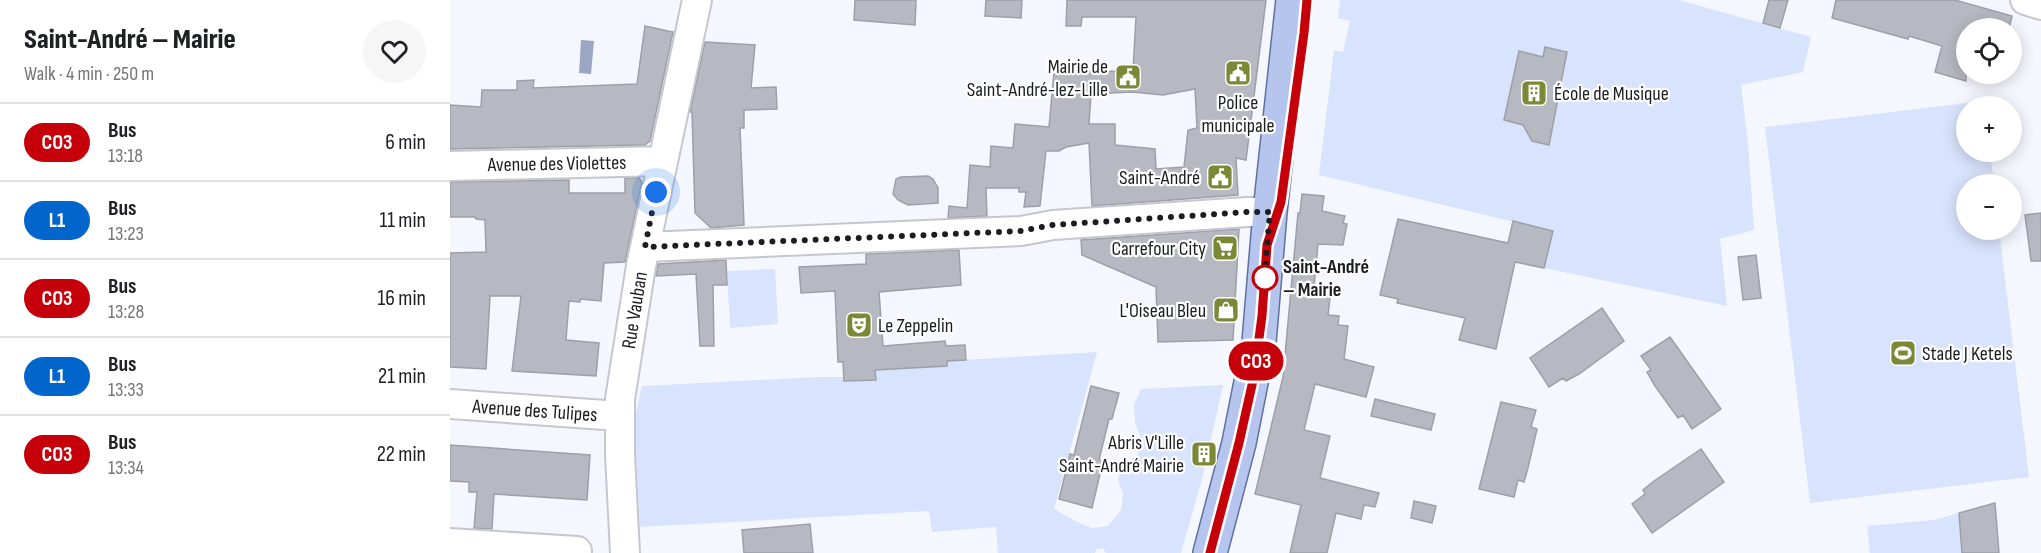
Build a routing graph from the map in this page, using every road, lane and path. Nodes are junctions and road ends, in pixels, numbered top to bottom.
1 (697, 0) edge
2 (1293, 0) edge
3 (2025, 0) edge
4 (2041, 4) edge
5 (663, 161) junction
6 (450, 165) edge
7 (1270, 212) junction
8 (645, 247) junction
9 (450, 405) edge
10 (619, 416) junction
11 (450, 543) edge
12 (577, 551) dead end
13 (625, 553) edge
14 (1210, 553) edge

1 - 5 street, Rue Vauban
2 - 7 main road
3 - 4 street
5 - 6 street, Avenue des Violettes
5 - 8 street, Rue Vauban
7 - 8 street
7 - 14 main road
8 - 10 street, Rue Vauban
9 - 10 street, Avenue des Tulipes
10 - 13 street, Rue Vauban
11 - 12 street

